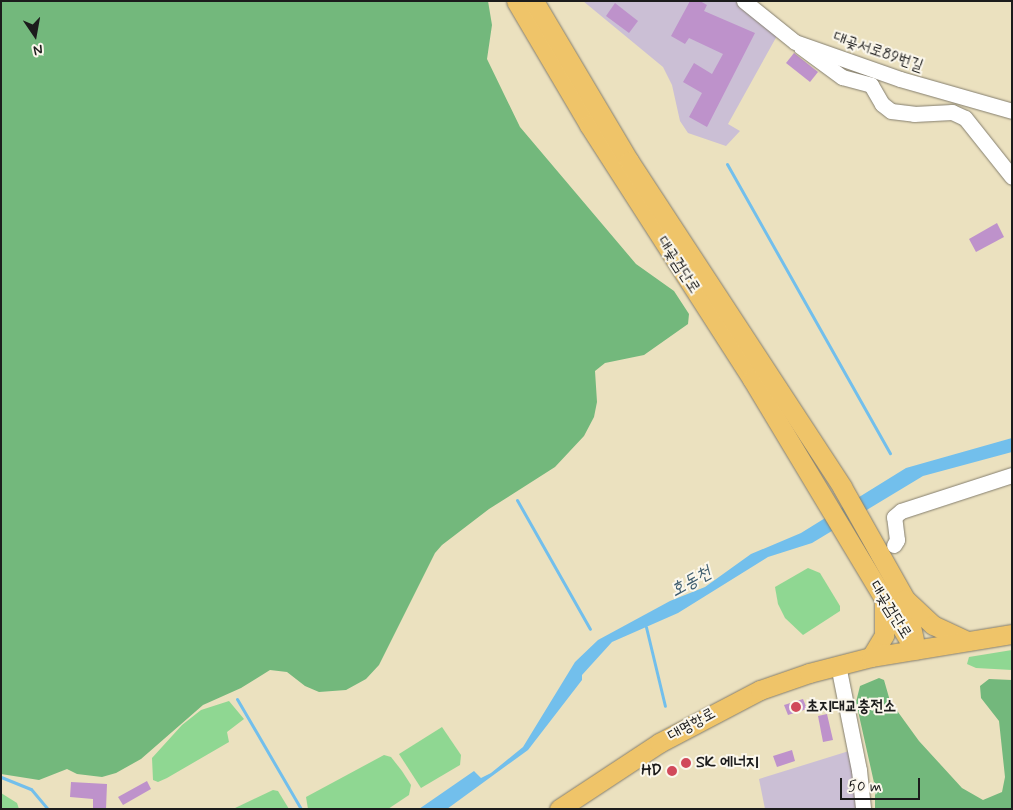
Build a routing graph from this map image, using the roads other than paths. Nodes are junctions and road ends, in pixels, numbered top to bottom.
1 (516, 1) edge
2 (534, 1) edge
3 (744, 1) edge
4 (795, 42) junction
5 (1012, 111) edge
6 (1012, 177) edge
7 (1012, 476) edge
8 (894, 546) dead end
9 (906, 599) junction
10 (884, 602) junction
11 (1012, 634) edge
12 (970, 642) junction
13 (916, 650) junction
14 (871, 657) junction
15 (838, 665) junction
16 (559, 809) edge
17 (863, 809) edge

1 - 10 main road, 대곶검단로
2 - 9 main road, 대곶검단로
3 - 4 street, 대곶서로89번길
4 - 5 street, 대곶서로89번길
4 - 6 street
7 - 8 street
9 - 12 main road
9 - 13 main road, 대곶검단로
10 - 13 main road, 대곶검단로
10 - 14 main road
11 - 12 main road, 대명항로
12 - 13 main road, 대명항로
13 - 14 main road, 대명항로
14 - 15 main road, 대명항로
15 - 16 main road, 대명항로
15 - 17 street

